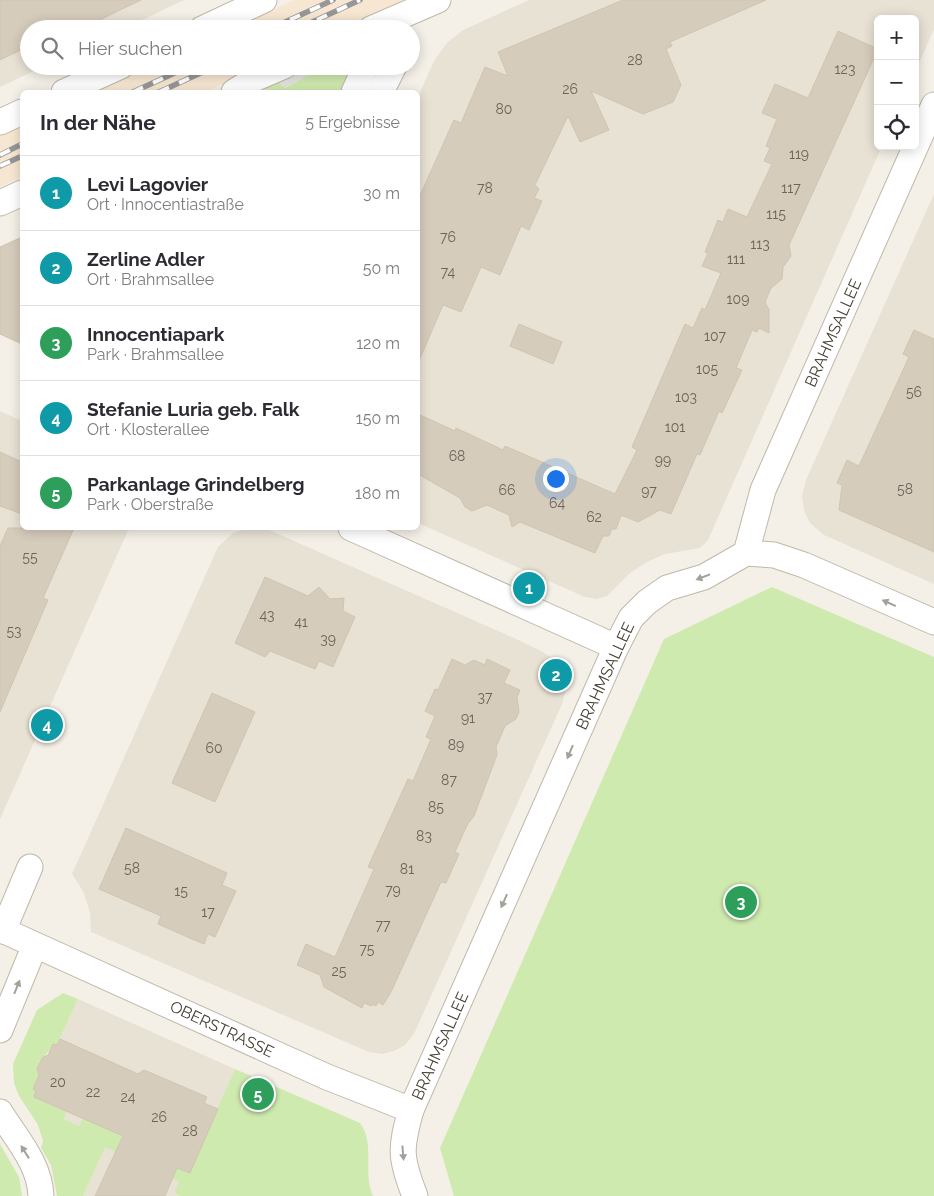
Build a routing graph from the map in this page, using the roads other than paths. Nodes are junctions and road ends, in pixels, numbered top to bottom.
1 (264, 0) edge
2 (438, 0) edge
3 (402, 18) edge
4 (221, 20) edge
5 (101, 75) edge
6 (263, 75) edge
7 (362, 75) edge
8 (390, 75) edge
9 (68, 90) edge
10 (237, 90) edge
11 (355, 90) edge
12 (382, 90) edge
13 (934, 106) edge
14 (20, 113) edge
15 (0, 122) edge
16 (20, 194) edge
17 (0, 203) edge
18 (355, 530) edge
19 (746, 553) junction
20 (934, 622) edge
21 (616, 647) junction
22 (30, 867) dead end
23 (2, 930) edge
24 (35, 945) junction
25 (0, 1030) edge
26 (411, 1110) junction
27 (0, 1112) edge
28 (41, 1196) edge
29 (415, 1196) edge

1 - 4 street
2 - 3 street
5 - 9 street
6 - 10 street
7 - 11 street
8 - 12 street
13 - 19 street, BRAHMSALLEE
14 - 15 street
16 - 17 street
18 - 21 street
20 -> 19 street
19 -> 21 street, BRAHMSALLEE
21 -> 26 street, BRAHMSALLEE
22 - 23 street
23 - 24 street, OBERSTRASSE
25 -> 24 street
24 - 26 street, OBERSTRASSE
26 -> 29 street, BRAHMSALLEE
28 -> 27 street

